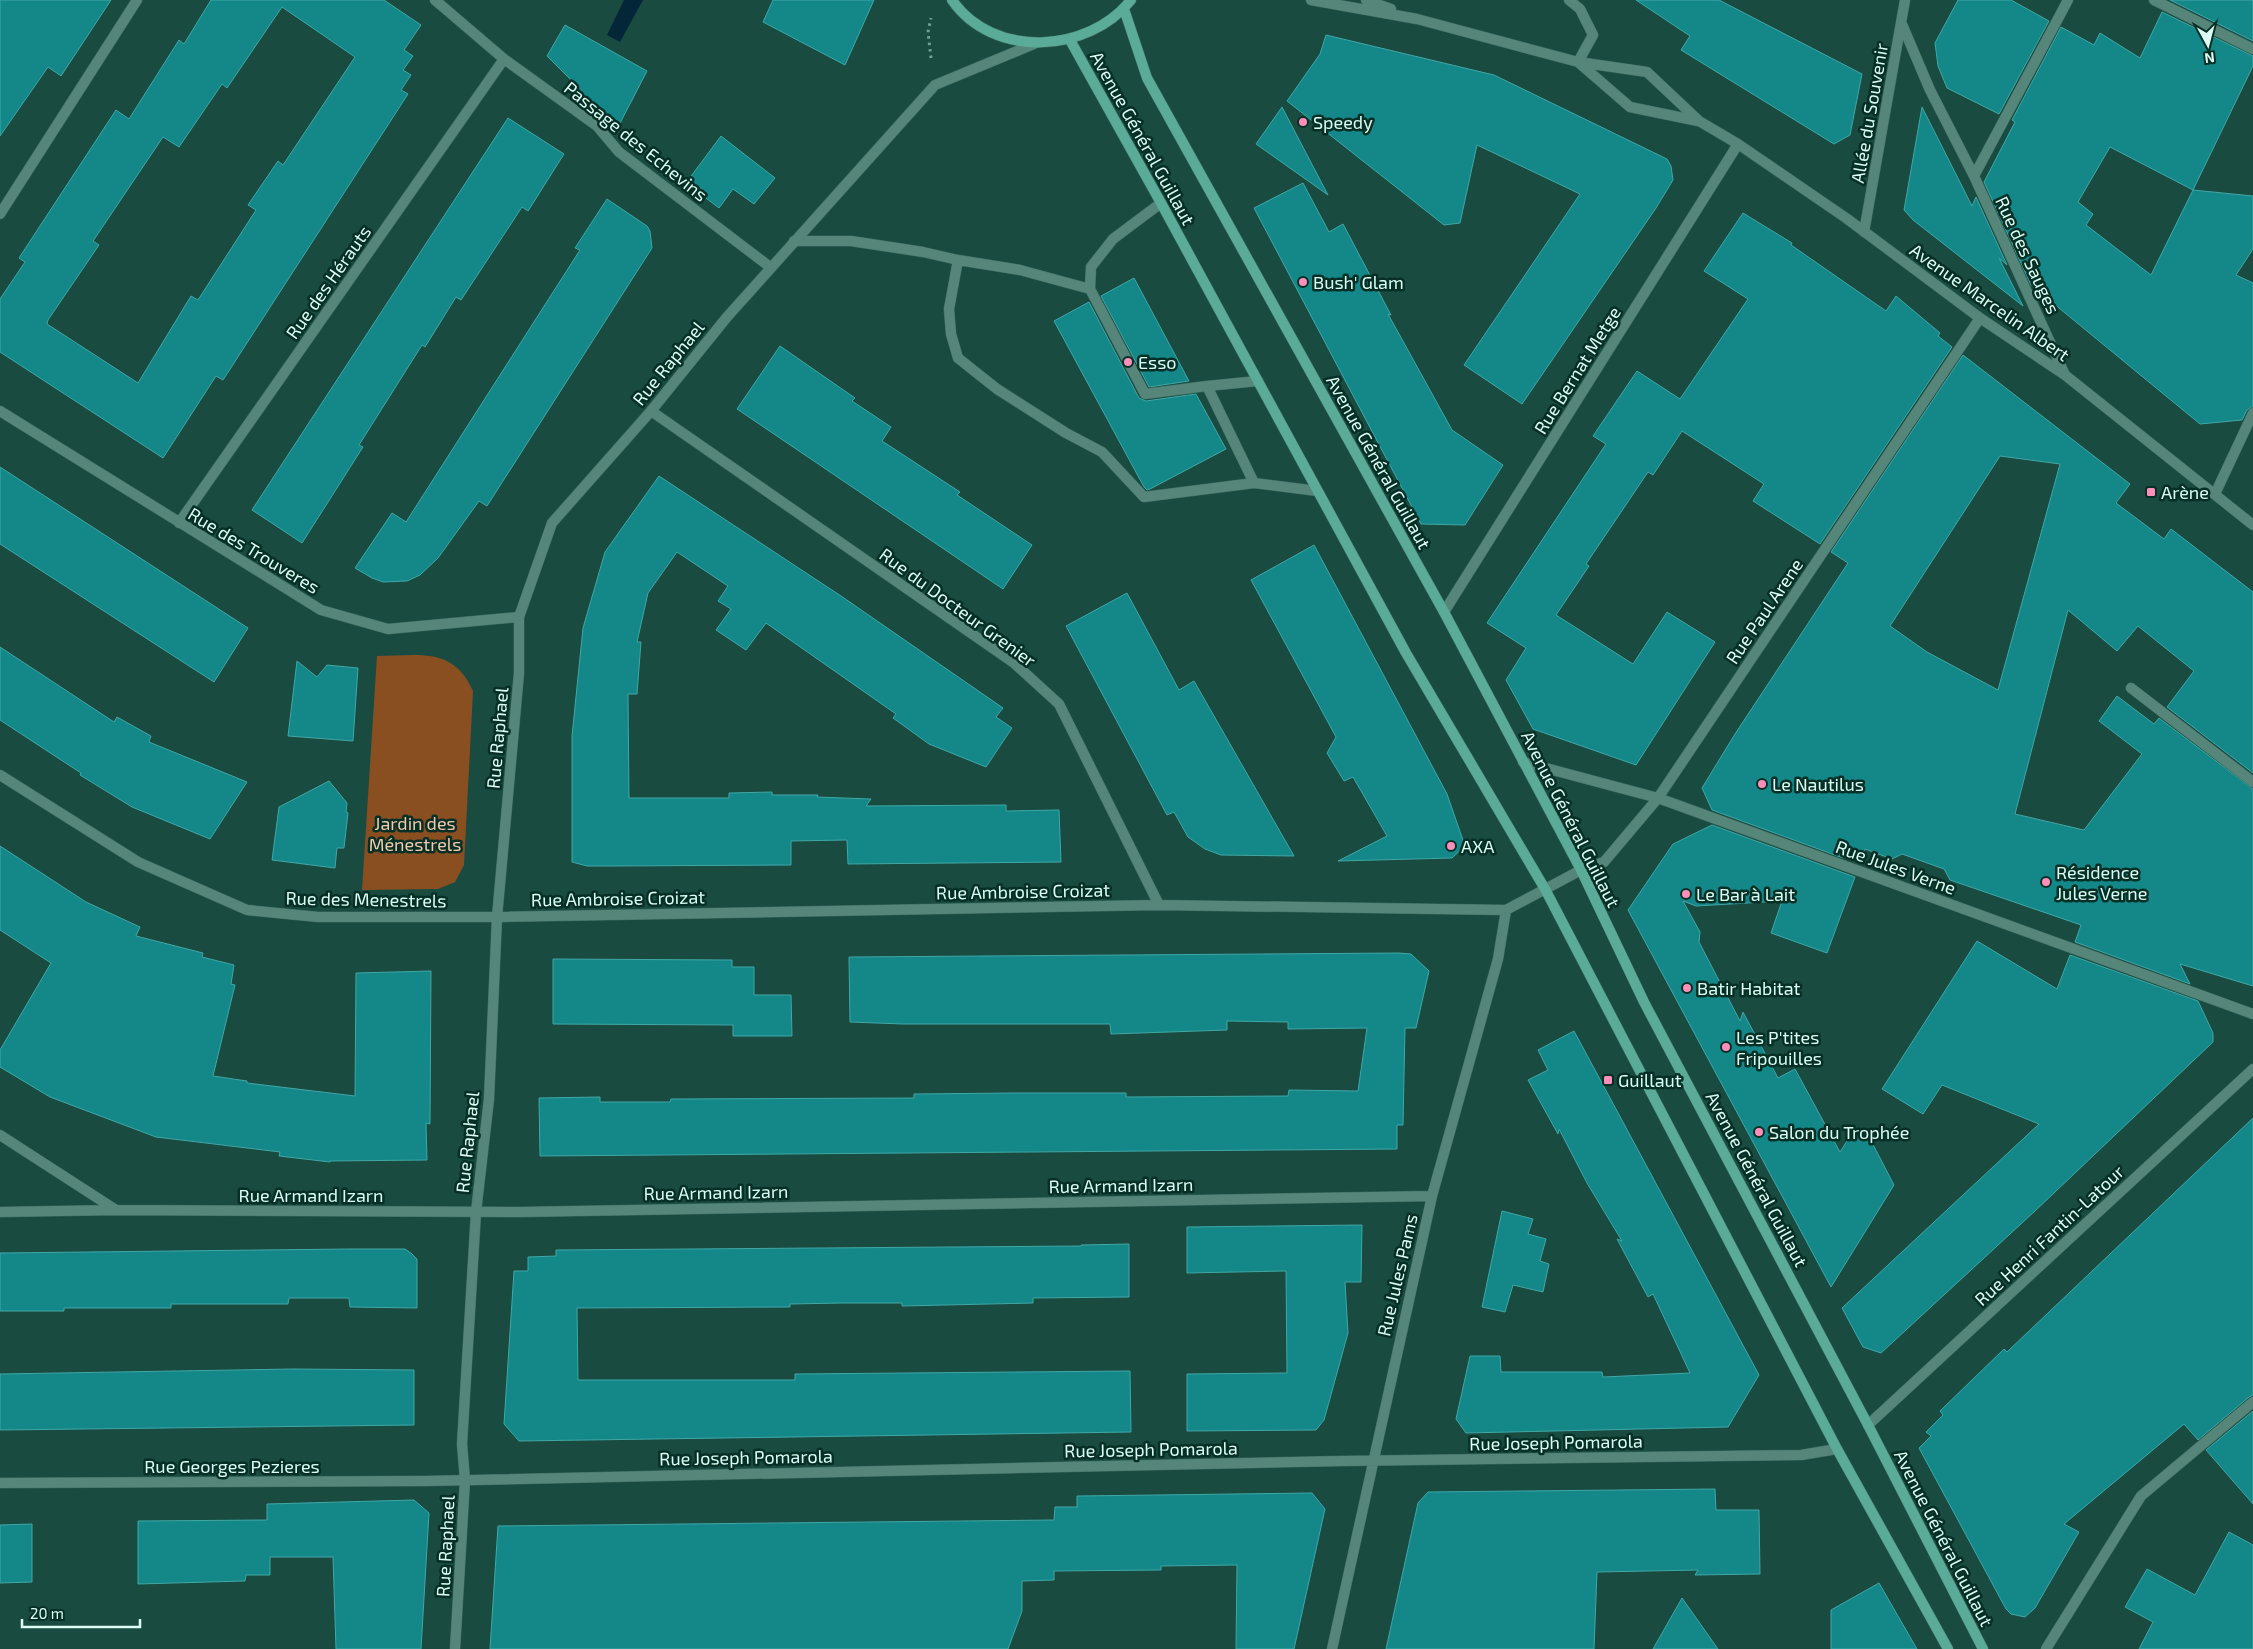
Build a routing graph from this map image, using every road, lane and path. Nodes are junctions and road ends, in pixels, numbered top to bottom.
1 (137, 0) edge
2 (435, 0) edge
3 (952, 0) edge
4 (1131, 0) edge
5 (1311, 0) edge
6 (1366, 0) edge
7 (1569, 0) edge
8 (1905, 0) edge
9 (2068, 0) edge
10 (2154, 0) edge
11 (1124, 9) junction
12 (932, 16) dead end
13 (1417, 19) junction
14 (1901, 22) junction
15 (1070, 40) junction
16 (1034, 44) junction
17 (2253, 49) edge
18 (504, 59) junction
19 (1578, 62) junction
20 (935, 85) junction
21 (1699, 121) junction
22 (1738, 144) junction
23 (1974, 176) junction
24 (1161, 203) junction
25 (0, 214) edge
26 (1864, 232) junction
27 (794, 241) junction
28 (958, 260) junction
29 (770, 267) junction
30 (1090, 289) junction
31 (1980, 318) junction
32 (2065, 375) junction
33 (1258, 381) junction
34 (1207, 386) junction
35 (0, 411) edge
36 (651, 411) junction
37 (2253, 413) edge
38 (1254, 483) junction
39 (1318, 491) junction
40 (2215, 494) junction
41 (179, 523) junction
42 (2253, 524) edge
43 (1444, 612) junction
44 (519, 617) junction
45 (2131, 688) dead end
46 (1523, 762) junction
47 (0, 775) edge
48 (2253, 782) edge
49 (1658, 798) junction
50 (1581, 870) junction
51 (1545, 889) junction
52 (1159, 905) junction
53 (1506, 910) junction
54 (497, 916) junction
55 (2253, 1014) edge
56 (2253, 1069) edge
57 (0, 1135) edge
58 (1432, 1196) junction
59 (116, 1210) junction
60 (0, 1212) edge
61 (476, 1212) junction
62 (2253, 1402) edge
63 (1868, 1425) junction
64 (1837, 1448) junction
65 (1372, 1461) junction
66 (465, 1480) junction
67 (0, 1483) edge
68 (455, 1649) edge
69 (1332, 1649) edge
70 (1948, 1649) edge
71 (1983, 1649) edge
72 (2046, 1649) edge

1 - 25 street
2 - 18 street, Passage des Echevins
3 - 16 main road
4 - 11 main road
5 - 13 street, Avenue Marcelin Albert
6 - 13 street, Avenue Marcelin Albert
7 - 19 street
8 - 14 street, Allée du Souvenir
9 - 23 street
10 - 17 street
11 - 15 main road
11 - 43 main road, Avenue Général Guillaut
12 - 20 path
13 - 19 street, Avenue Marcelin Albert
14 - 23 street, Rue des Sauges
14 - 26 street, Allée du Souvenir
15 - 16 main road
15 - 24 main road, Avenue Général Guillaut
16 - 20 street, Rue Raphael
18 - 29 street, Passage des Echevins
18 - 41 street, Rue des Hérauts
19 - 21 street, Avenue Marcelin Albert
19 - 21 street, Avenue Marcelin Albert
20 - 27 street, Rue Raphael
21 - 22 street, Avenue Marcelin Albert
22 - 26 street, Avenue Marcelin Albert
22 - 43 street, Rue Bernat Metge
23 - 32 street, Rue des Sauges
24 - 30 street
24 - 33 main road, Avenue Général Guillaut
26 - 31 street, Avenue Marcelin Albert
27 - 28 street
27 - 29 street, Rue Raphael
28 - 30 street
28 - 38 street
29 - 36 street, Rue Raphael
30 - 34 street
31 - 32 street, Avenue Marcelin Albert
31 - 49 street, Rue Paul Arene
32 - 40 street, Avenue Marcelin Albert
33 - 34 street
33 - 39 main road, Avenue Général Guillaut
34 - 38 street
35 - 41 street, Rue des Trouveres
36 - 44 street, Rue Raphael
36 - 52 street, Rue du Docteur Grenier
37 - 40 street
38 - 39 street
39 - 51 main road, Avenue Général Guillaut
40 - 42 street, Avenue Marcelin Albert
41 - 44 street, Rue des Trouveres
43 - 46 main road, Avenue Général Guillaut
44 - 54 street, Rue Raphael
45 - 48 street
46 - 49 street, Rue Jules Verne
46 - 50 main road, Avenue Général Guillaut
47 - 54 street, Rue des Menestrels
49 - 50 street, Rue Paul Arene
49 - 55 street, Rue Jules Verne
50 - 51 street, Rue Paul Arene
50 - 63 main road, Avenue Général Guillaut
51 - 53 street, Rue Ambroise Croizat
51 - 64 main road, Avenue Général Guillaut
52 - 53 street, Rue Ambroise Croizat
52 - 54 street, Rue Ambroise Croizat
53 - 58 street, Rue Jules Pams
54 - 61 street, Rue Raphael
56 - 63 street, Rue Henri Fantin-Latour
57 - 59 street
58 - 61 street, Rue Armand Izarn
58 - 65 street, Rue Jules Pams
59 - 60 street, Rue Armand Izarn
59 - 61 street, Rue Armand Izarn
61 - 66 street, Rue Raphael
62 - 72 street
63 - 71 main road, Avenue Général Guillaut
64 - 65 street, Rue Joseph Pomarola
64 - 70 main road, Avenue Général Guillaut
65 - 66 street, Rue Joseph Pomarola
65 - 69 street, Rue Jules Pams
66 - 67 street, Rue Georges Pezieres
66 - 68 street, Rue Raphael

